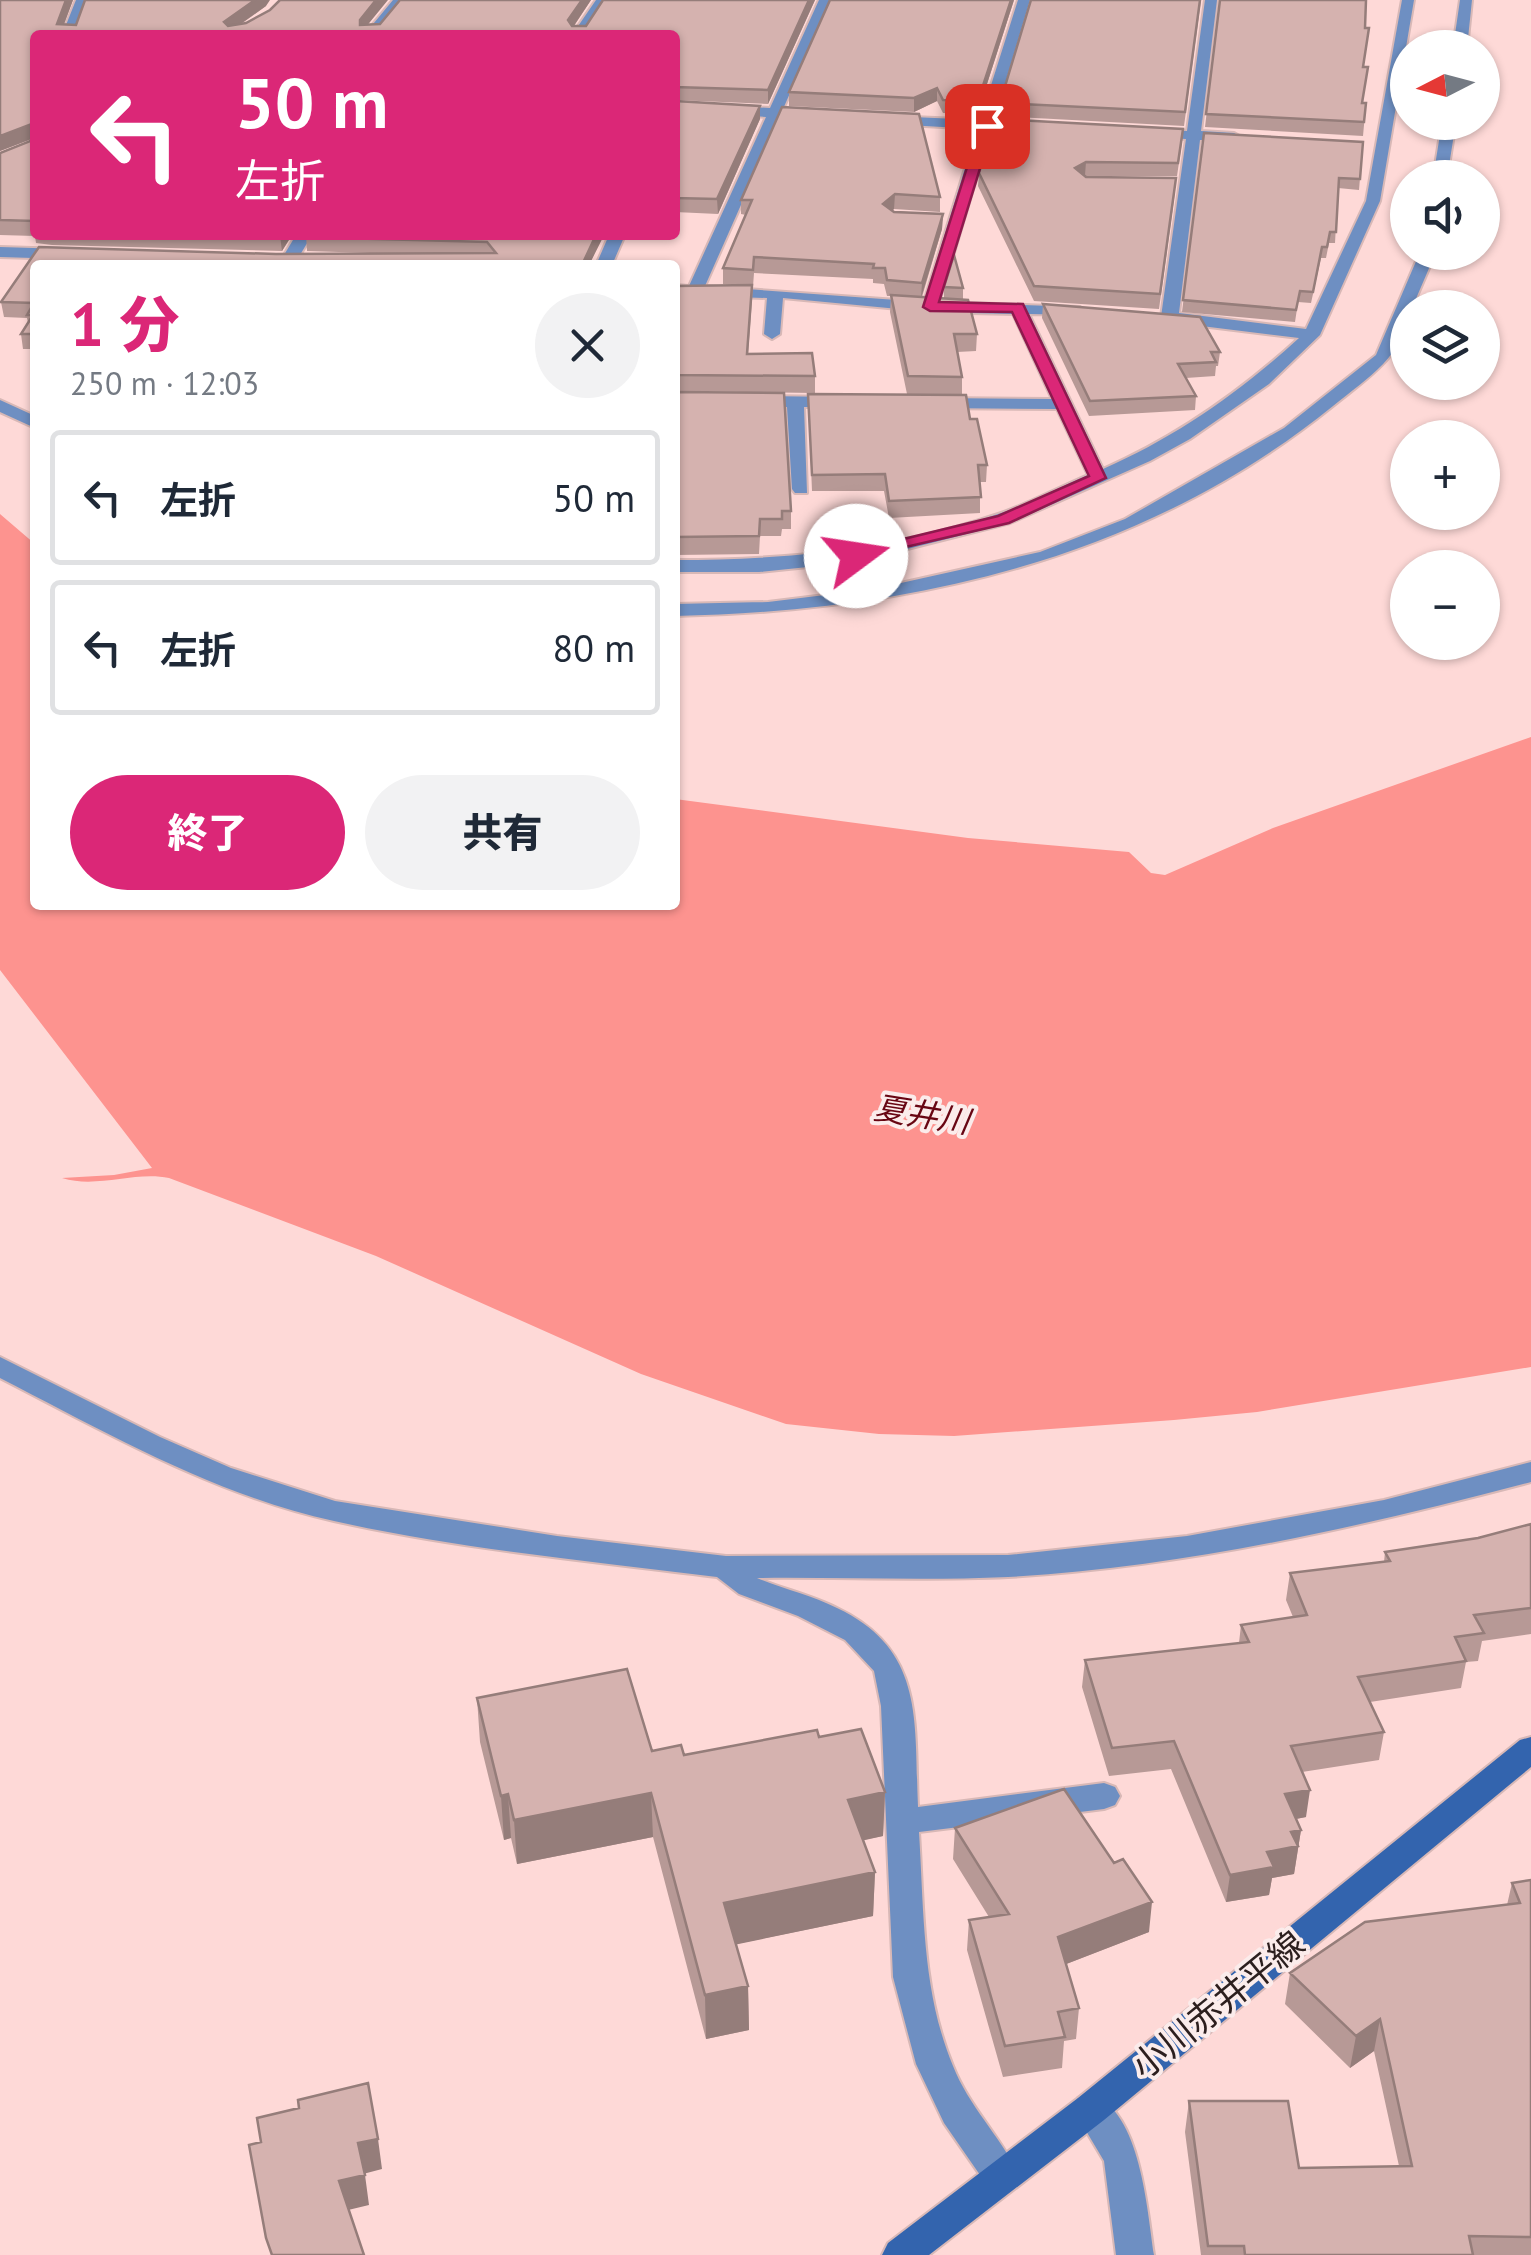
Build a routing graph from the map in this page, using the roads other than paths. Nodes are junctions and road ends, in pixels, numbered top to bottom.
1 (82, 0) edge
2 (400, 0) edge
3 (602, 0) edge
4 (825, 0) edge
5 (1024, 0) edge
6 (1211, 0) edge
7 (1408, 0) edge
8 (1466, 0) edge
9 (71, 30) edge
10 (375, 30) edge
11 (581, 30) edge
12 (1462, 30) edge
13 (680, 107) edge
14 (776, 113) junction
15 (834, 116) edge
16 (872, 119) edge
17 (987, 126) junction
18 (1043, 128) edge
19 (1136, 132) edge
20 (1192, 135) junction
21 (1250, 138) edge
22 (1366, 144) edge
23 (1385, 145) junction
24 (300, 240) edge
25 (0, 252) edge
26 (80, 254) edge
27 (284, 260) edge
28 (1420, 270) edge
29 (680, 290) edge
30 (695, 291) junction
31 (775, 293) junction
32 (930, 307) junction
33 (1018, 308) junction
34 (1100, 311) edge
35 (772, 334) dead end
36 (1312, 335) junction
37 (726, 400) edge
38 (795, 401) junction
39 (852, 402) edge
40 (910, 402) edge
41 (1063, 404) junction
42 (0, 405) edge
43 (30, 421) edge
44 (1098, 478) junction
45 (801, 489) dead end
46 (680, 566) edge
47 (680, 610) edge
48 (0, 1366) edge
49 (1531, 1472) edge
50 (726, 1567) junction
51 (1531, 1749) edge
52 (1104, 1796) dead end
53 (902, 1822) junction
54 (1091, 2108) junction
55 (1002, 2177) junction
56 (901, 2255) edge
57 (1135, 2255) edge

1 - 9 street
2 - 10 street
3 - 11 street
4 - 14 street
5 - 17 street
6 - 20 street
7 - 23 street
8 - 12 street
13 - 14 street
14 - 15 street
14 - 30 street
16 - 17 street
17 - 18 street
17 - 32 street
19 - 20 street
20 - 21 street
20 - 36 street
22 - 23 street
23 - 36 street
24 - 27 street
25 - 26 street
28 - 47 street
29 - 30 street
30 - 31 street
31 - 32 street
31 - 35 street
32 - 33 street
33 - 34 street
33 - 41 street
36 - 44 street
37 - 38 street
38 - 39 street
38 - 45 street
40 - 41 street
41 - 44 street
42 - 43 street
44 - 46 street
48 - 50 street
49 - 50 street
50 - 53 street
51 - 54 main road, 小川赤井平線
52 - 53 street
53 - 55 street
54 - 55 main road, 小川赤井平線
54 - 57 street
55 - 56 main road, 小川赤井平線

